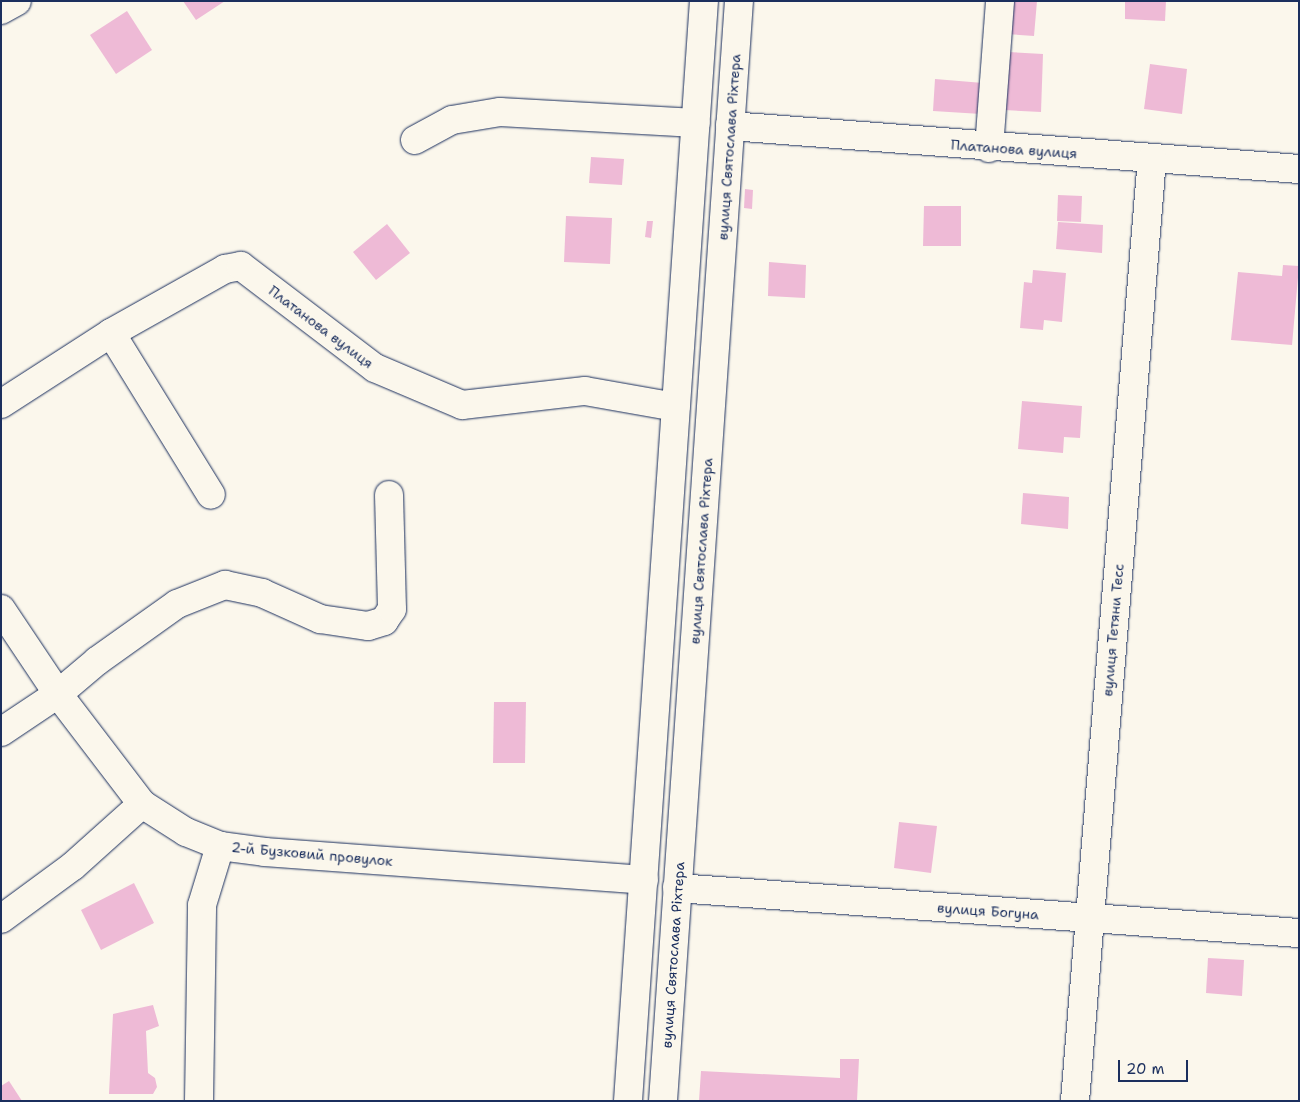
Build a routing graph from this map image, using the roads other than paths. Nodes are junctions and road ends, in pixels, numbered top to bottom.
1 (17, 1) edge
2 (704, 1) edge
3 (739, 1) edge
4 (1000, 1) edge
5 (1, 10) edge
6 (696, 124) junction
7 (730, 126) junction
8 (415, 140) dead end
9 (989, 148) junction
10 (1152, 159) junction
11 (1299, 169) edge
12 (111, 333) junction
13 (1, 404) edge
14 (676, 407) junction
15 (211, 495) dead end
16 (389, 495) dead end
17 (1, 609) edge
18 (58, 694) junction
19 (1, 732) edge
20 (142, 804) junction
21 (220, 846) junction
22 (644, 880) junction
23 (678, 888) junction
24 (1090, 918) junction
25 (1, 919) edge
26 (1299, 933) edge
27 (199, 1101) edge
28 (628, 1101) edge
29 (663, 1101) edge
30 (1075, 1101) edge

1 - 5 street
2 - 6 street
3 - 7 street, вулиця Святослава Ріхтера
4 - 9 street
6 - 8 street
6 - 14 street
7 - 9 street, Платанова вулиця
7 - 23 street, вулиця Святослава Ріхтера
9 - 10 street, Платанова вулиця
10 - 11 street, Платанова вулиця
10 - 24 street, вулиця Тетяни Тесс
12 - 13 street, Платанова вулиця
12 - 14 street, Платанова вулиця
12 - 15 street
14 - 22 street
16 - 18 street
17 - 18 street, 2-й Бузковий провулок
18 - 19 street
18 - 20 street, 2-й Бузковий провулок
20 - 21 street, 2-й Бузковий провулок
20 - 25 street
21 - 22 street, 2-й Бузковий провулок
21 - 27 street
22 - 28 street
23 - 24 street, вулиця Богуна
23 - 29 street, вулиця Святослава Ріхтера
24 - 26 street, вулиця Богуна
24 - 30 street, вулиця Тетяни Тесс

